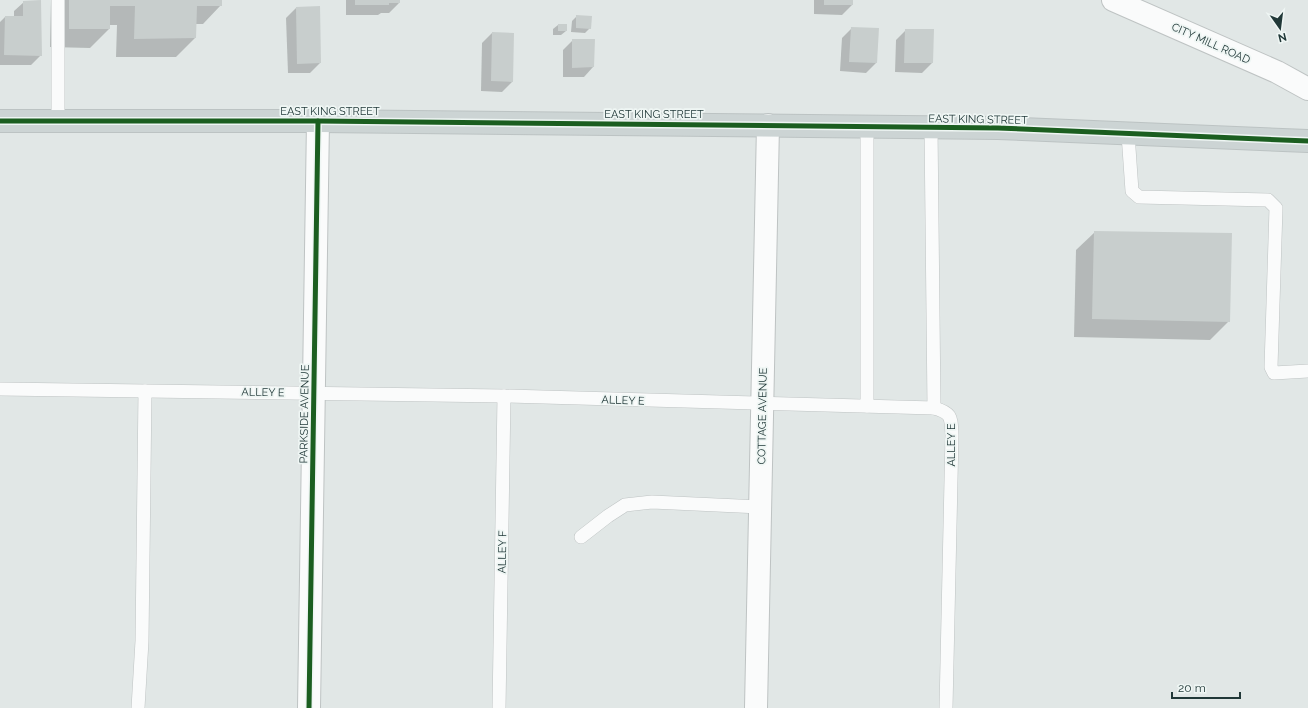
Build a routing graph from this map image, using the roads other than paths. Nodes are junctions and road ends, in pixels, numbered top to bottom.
1 (58, 0) edge
2 (1113, 0) edge
3 (1308, 89) edge
4 (0, 121) edge
5 (58, 121) junction
6 (318, 121) junction
7 (768, 125) junction
8 (867, 126) junction
9 (931, 127) junction
10 (1128, 134) junction
11 (1308, 141) edge
12 (1308, 371) edge
13 (0, 389) edge
14 (145, 390) junction
15 (314, 394) junction
16 (504, 396) junction
17 (762, 403) junction
18 (867, 406) junction
19 (934, 408) junction
20 (760, 506) junction
21 (580, 537) dead end
22 (138, 708) edge
23 (309, 708) edge
24 (499, 708) edge
25 (756, 708) edge
26 (946, 708) edge

1 - 5 lane
2 - 3 street, CITY MILL ROAD
4 - 5 main road, EAST KING STREET
5 - 6 main road, EAST KING STREET
6 - 7 main road, EAST KING STREET
6 - 15 street, PARKSIDE AVENUE
7 - 8 main road, EAST KING STREET
7 - 17 street, COTTAGE AVENUE
8 - 9 main road, EAST KING STREET
8 - 18 lane
9 - 10 main road, EAST KING STREET
9 - 19 lane
10 - 11 main road, EAST KING STREET
10 - 12 lane
13 - 14 lane, ALLEY E
14 - 15 lane, ALLEY E
14 - 22 lane
15 - 16 lane, ALLEY E
15 - 23 street, PARKSIDE AVENUE
16 - 17 lane, ALLEY E
16 - 24 lane, ALLEY F
17 - 18 lane, ALLEY E
17 - 20 street, COTTAGE AVENUE
18 - 19 lane, ALLEY E
19 - 26 lane, ALLEY E
20 - 21 lane
20 - 25 street, COTTAGE AVENUE

